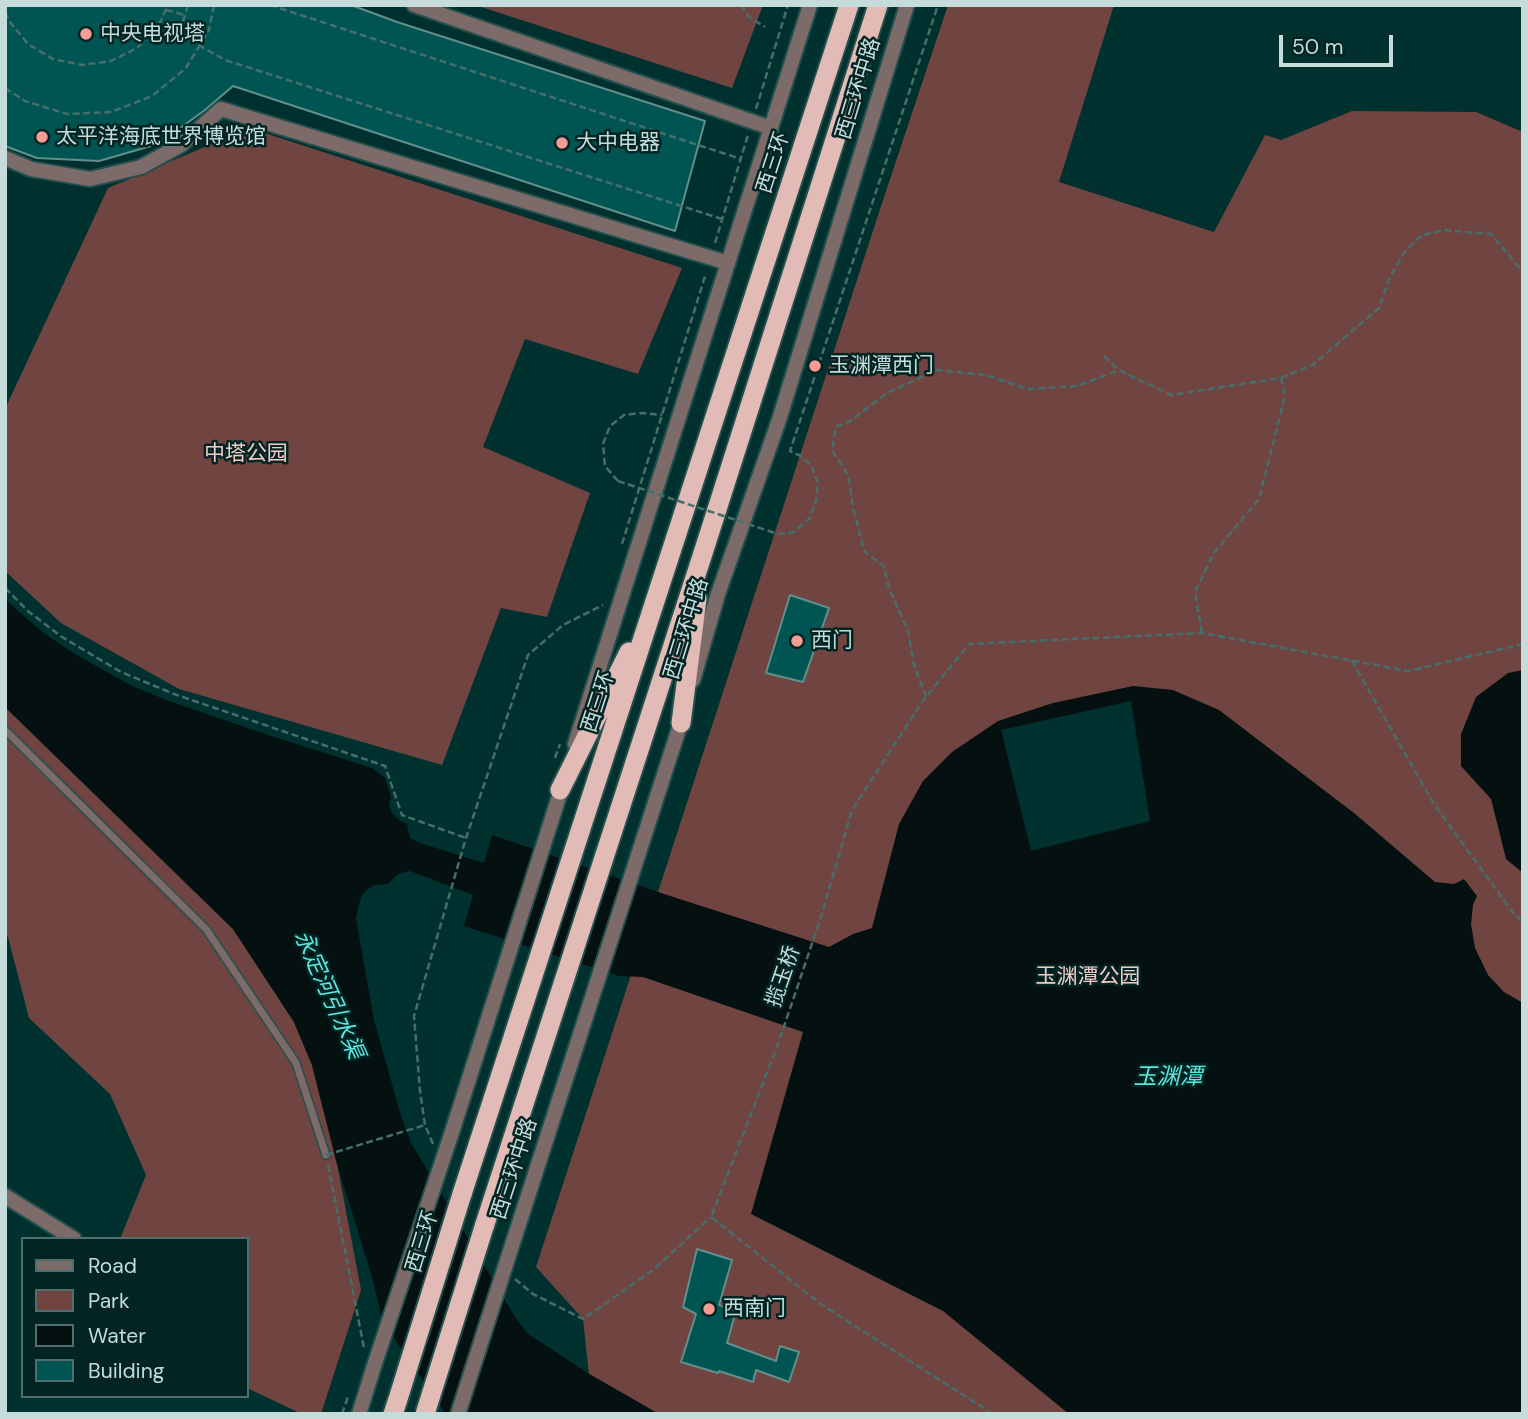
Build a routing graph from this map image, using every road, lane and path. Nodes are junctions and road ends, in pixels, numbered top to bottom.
1 (188, 5) edge
2 (215, 5) edge
3 (270, 5) edge
4 (414, 5) edge
5 (741, 5) edge
6 (788, 5) edge
7 (810, 5) edge
8 (849, 5) edge
9 (878, 5) edge
10 (907, 5) edge
11 (938, 5) edge
12 (167, 7) edge
13 (5, 12) edge
14 (185, 15) junction
15 (765, 27) dead end
16 (200, 46) junction
17 (5, 88) edge
18 (752, 121) junction
19 (771, 128) junction
20 (5, 158) edge
21 (741, 159) junction
22 (722, 219) junction
23 (710, 258) junction
24 (728, 263) junction
25 (1523, 272) edge
26 (1104, 356) dead end
27 (1119, 370) junction
28 (1281, 378) junction
29 (662, 415) junction
30 (704, 550) junction
31 (618, 555) dead end
32 (5, 588) edge
33 (660, 589) junction
34 (603, 606) dead end
35 (1202, 632) junction
36 (1523, 644) edge
37 (1352, 661) junction
38 (926, 697) junction
39 (681, 723) junction
40 (5, 730) edge
41 (563, 733) dead end
42 (555, 759) dead end
43 (561, 790) junction
44 (466, 838) junction
45 (1523, 922) edge
46 (425, 1125) junction
47 (434, 1148) dead end
48 (326, 1155) junction
49 (5, 1196) edge
50 (711, 1217) junction
51 (71, 1237) edge
52 (514, 1278) dead end
53 (364, 1348) dead end
54 (395, 1407) edge
55 (359, 1414) edge
56 (425, 1414) edge
57 (458, 1414) edge
58 (993, 1414) edge

1 - 14 path
2 - 16 path
3 - 21 path
4 - 18 street
5 - 15 path
6 - 18 path
7 - 19 street
8 - 33 highway, 西三环
9 - 30 highway
10 - 39 street, 西三环中路
11 - 29 path, bridge
12 - 13 path
12 - 14 path
14 - 16 path
16 - 17 path
16 - 22 path
18 - 19 street
18 - 21 path
19 - 24 street
20 - 23 street
21 - 22 path
22 - 23 path
23 - 24 street
23 - 29 path
24 - 43 street
25 - 28 path
26 - 27 path
27 - 28 path
27 - 38 path
28 - 35 path
29 - 31 path
30 - 39 highway
30 - 56 highway, bridge
32 - 44 path
33 - 43 highway
33 - 54 highway, 西三环, bridge
34 - 44 path
35 - 37 path, 揽玉桥
35 - 38 path, 揽玉桥
36 - 37 path, 揽玉桥
37 - 45 path
38 - 50 path, 揽玉桥
39 - 57 street, 西三环中路, bridge
40 - 48 lane
41 - 42 path
43 - 55 street, bridge
44 - 46 path
46 - 47 path
46 - 48 path, bridge
48 - 53 path
49 - 51 street
50 - 52 path
50 - 58 path

